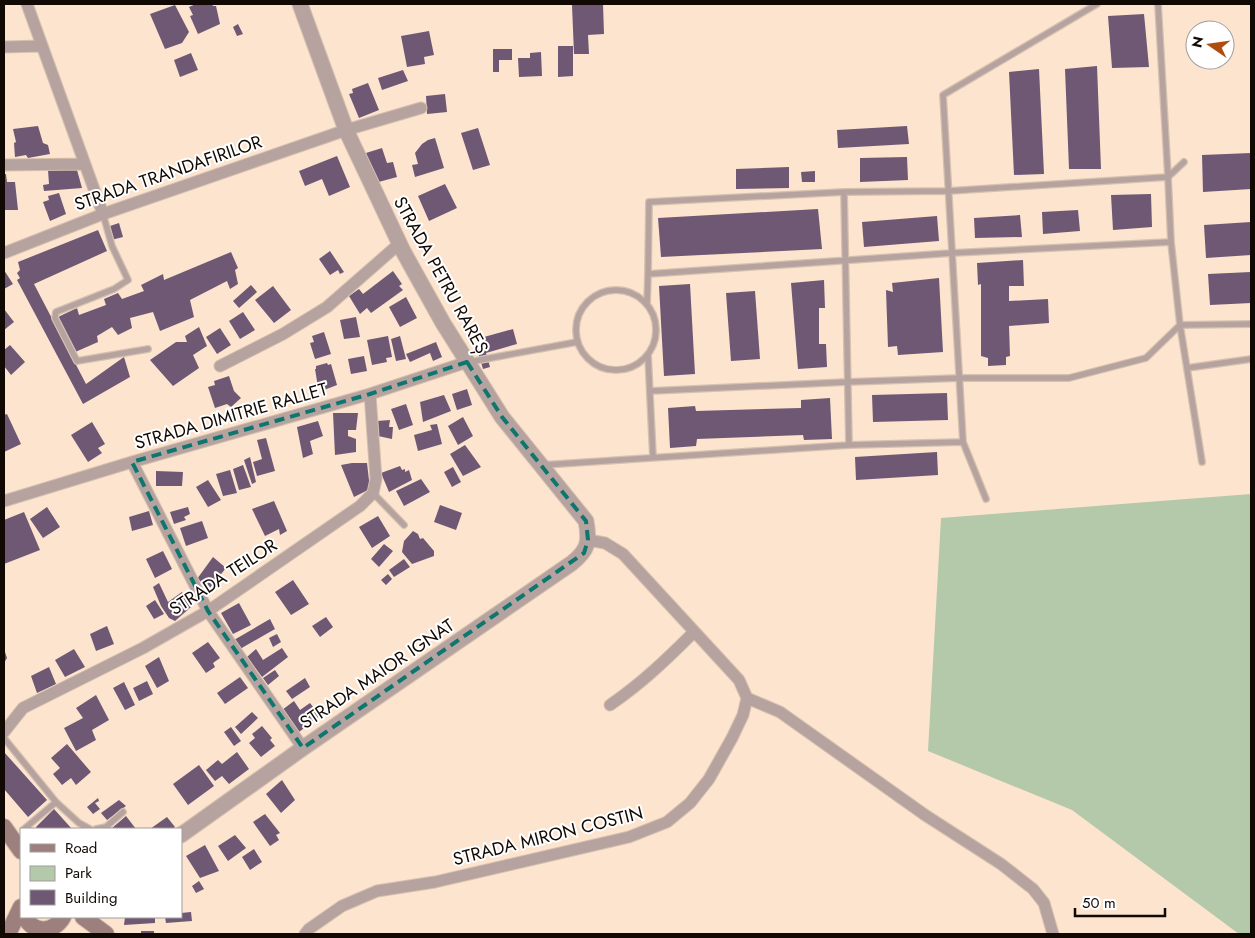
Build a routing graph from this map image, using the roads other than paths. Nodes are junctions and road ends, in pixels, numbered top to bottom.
1 (27, 4) edge
2 (300, 4) edge
3 (1097, 4) edge
4 (1158, 4) edge
5 (42, 46) junction
6 (4, 47) edge
7 (421, 108) dead end
8 (346, 130) junction
9 (1184, 162) dead end
10 (85, 164) junction
11 (4, 165) edge
12 (1168, 177) junction
13 (950, 191) junction
14 (844, 192) junction
15 (103, 214) junction
16 (1171, 242) junction
17 (399, 244) junction
18 (4, 253) edge
19 (952, 253) junction
20 (846, 260) junction
21 (648, 274) junction
22 (647, 304) junction
23 (1251, 324) edge
24 (1180, 325) junction
25 (577, 342) junction
26 (148, 349) dead end
27 (648, 355) junction
28 (1251, 360) edge
29 (467, 362) junction
30 (220, 366) dead end
31 (1187, 368) junction
32 (960, 378) junction
33 (847, 382) junction
34 (650, 391) junction
35 (370, 394) junction
36 (964, 442) junction
37 (849, 445) junction
38 (653, 457) junction
39 (132, 462) junction
40 (1202, 462) dead end
41 (541, 465) junction
42 (373, 493) junction
43 (986, 499) dead end
44 (4, 501) edge
45 (404, 526) dead end
46 (588, 540) junction
47 (208, 611) junction
48 (694, 632) junction
49 (747, 698) junction
50 (610, 705) dead end
51 (4, 732) edge
52 (4, 738) edge
53 (303, 748) junction
54 (56, 802) junction
55 (123, 812) dead end
56 (22, 828) edge
57 (88, 828) edge
58 (101, 828) edge
59 (182, 834) edge
60 (84, 918) edge
61 (42, 922) edge
62 (4, 925) edge
63 (8, 934) edge
64 (106, 934) edge
65 (305, 934) edge
66 (1053, 934) edge

1 - 5 street
2 - 8 street, STRADA PETRU RAREȘ
3 - 13 lane
4 - 12 lane
5 - 6 street
5 - 10 street
7 - 8 street, STRADA TRANDAFIRILOR
8 - 15 street, STRADA TRANDAFIRILOR
8 - 17 street, STRADA PETRU RAREȘ
9 - 12 lane
10 - 11 street
10 - 15 street
12 - 13 lane
12 - 16 lane
13 - 14 lane
13 - 19 lane
14 - 20 lane
14 - 21 lane
15 - 18 street, STRADA TRANDAFIRILOR
15 - 26 lane
16 - 19 lane
16 - 24 lane
17 - 29 street, STRADA PETRU RAREȘ
17 - 30 street
19 - 20 lane
19 - 32 lane
20 - 21 lane
20 - 33 lane
21 - 22 lane
22 - 25 lane
22 - 27 lane
23 - 24 lane
24 - 31 lane
24 - 32 lane
25 - 27 lane
25 - 29 lane
27 - 34 lane
28 - 31 lane
29 - 35 street, STRADA DIMITRIE RALLET
29 - 41 street, STRADA PETRU RAREȘ
31 - 40 lane
32 - 33 lane
32 - 36 lane
33 - 34 lane
33 - 37 lane
34 - 38 lane
35 - 39 street, STRADA DIMITRIE RALLET
35 - 42 street
36 - 37 lane
36 - 43 lane
37 - 38 lane
38 - 41 lane
39 - 44 street, STRADA DIMITRIE RALLET
39 - 47 street
41 - 46 street, STRADA PETRU RAREȘ
42 - 45 lane
42 - 47 street, STRADA TEILOR
46 - 48 street
46 - 53 street, STRADA MAIOR IGNAT
47 - 51 street, STRADA TEILOR
47 - 53 street
48 - 49 street
48 - 50 street
49 - 65 street, STRADA MIRON COSTIN
49 - 66 street
52 - 54 lane
53 - 59 street, STRADA MAIOR IGNAT
54 - 56 lane
54 - 57 lane
55 - 58 lane
60 - 64 main road
61 - 62 street
61 - 63 main road

